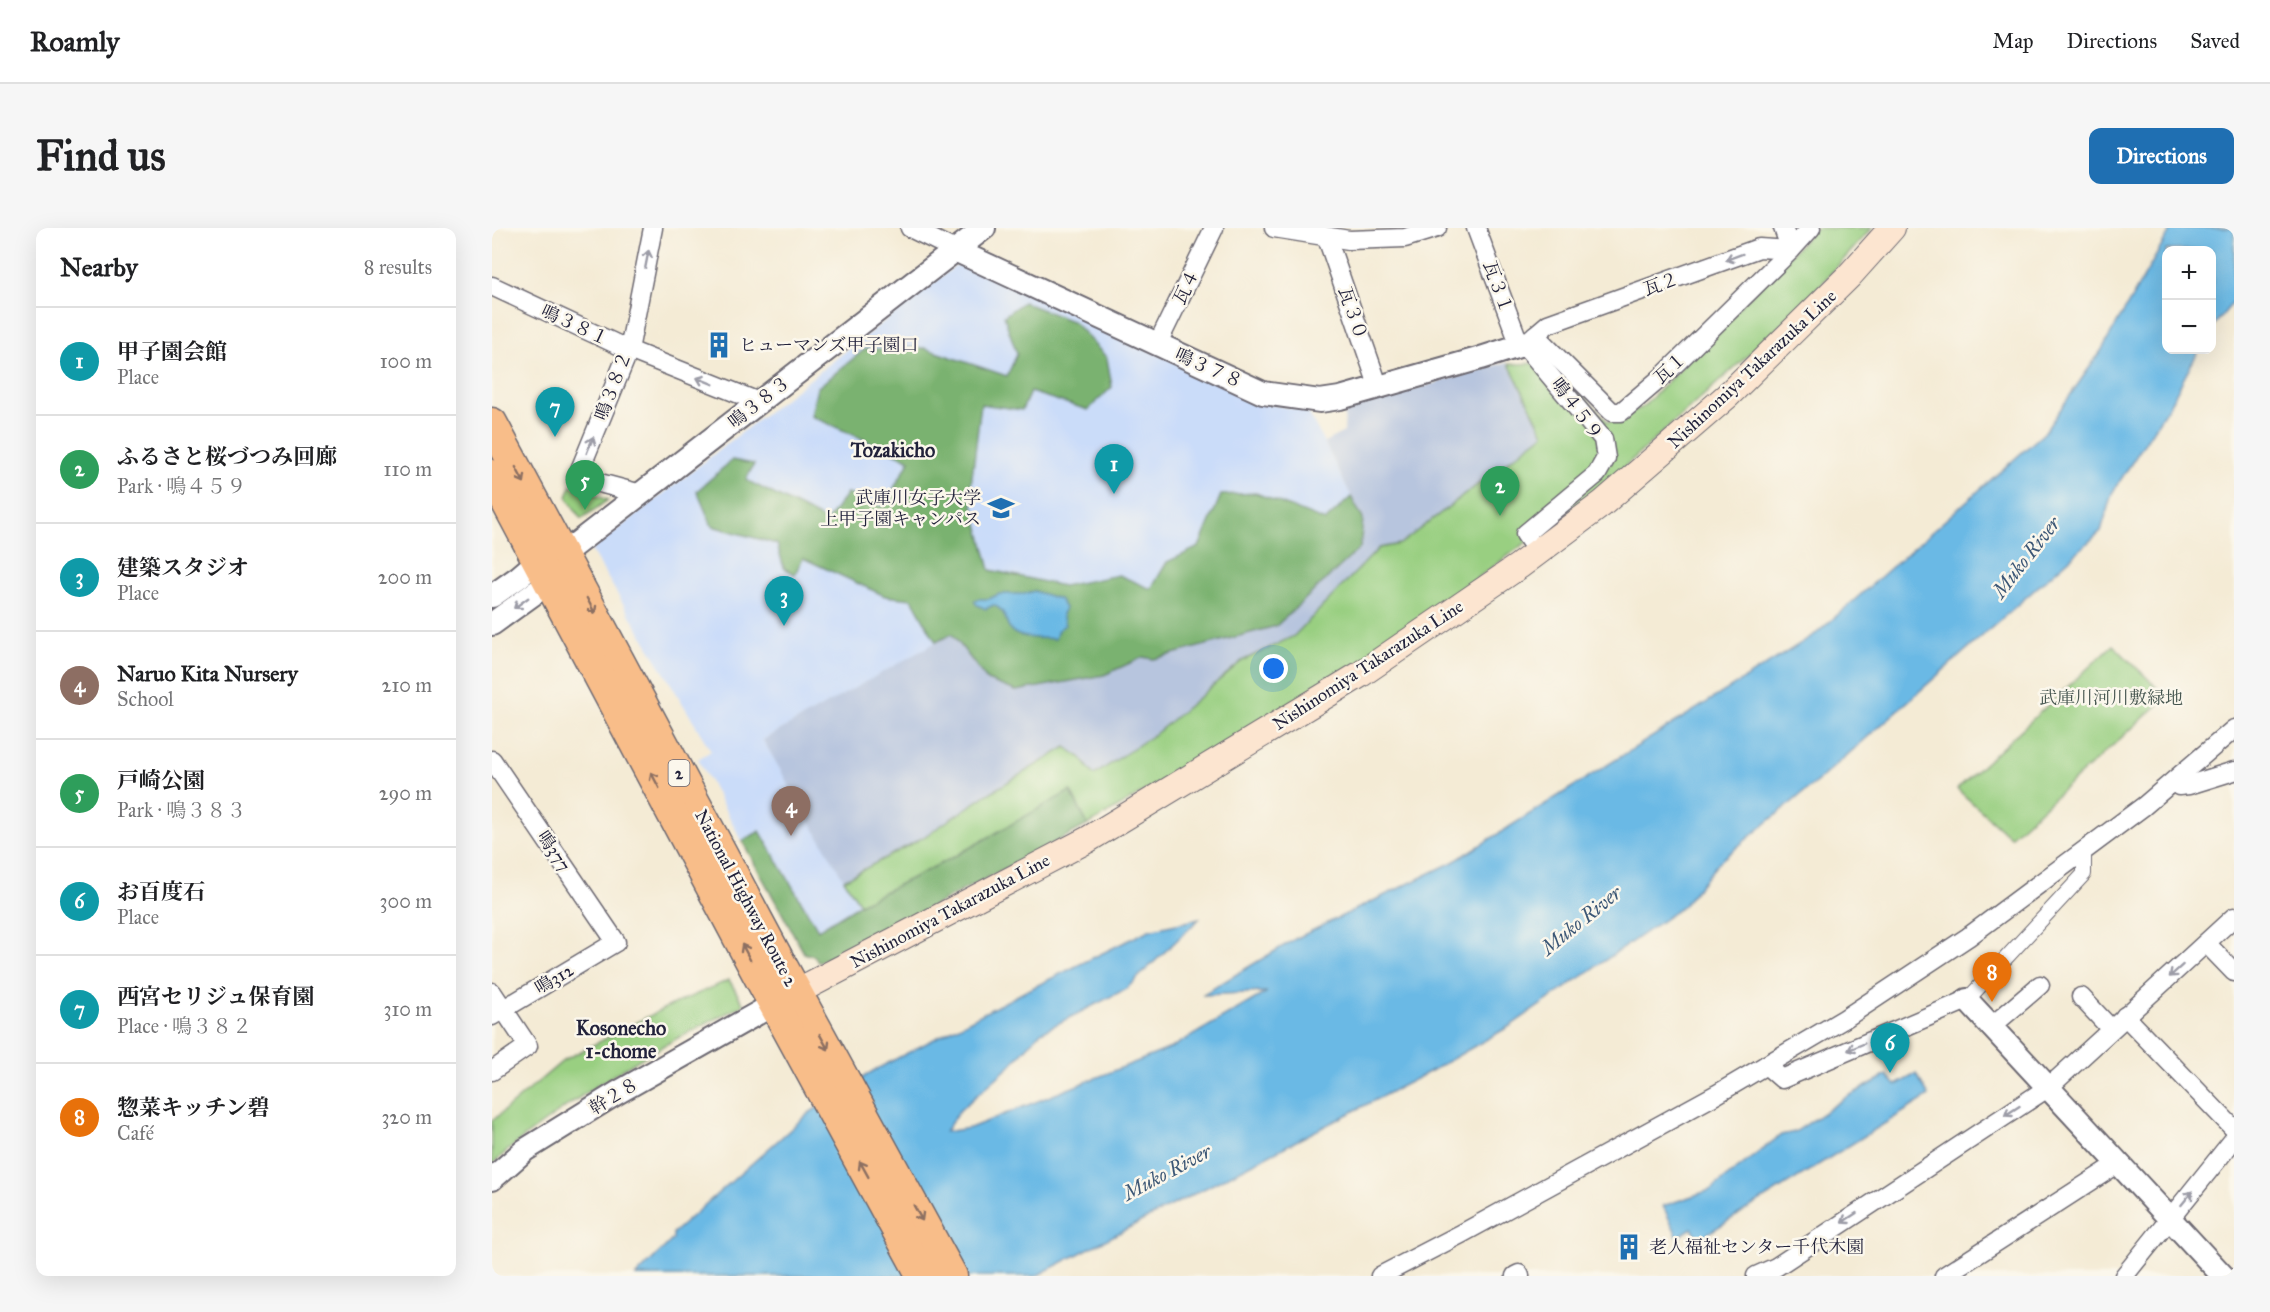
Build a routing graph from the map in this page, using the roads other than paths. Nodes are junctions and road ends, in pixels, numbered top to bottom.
1 (653, 228) edge
2 (910, 228) edge
3 (984, 228) edge
4 (1214, 228) edge
5 (1274, 228) edge
6 (1437, 228) edge
7 (1476, 228) edge
8 (1783, 228) edge
9 (1811, 228) edge
10 (1892, 228) edge
11 (1327, 238) junction
12 (955, 250) junction
13 (1791, 250) junction
14 (492, 286) edge
15 (1530, 339) junction
16 (1157, 345) junction
17 (628, 350) junction
18 (1379, 388) junction
19 (759, 402) junction
20 (492, 423) edge
21 (492, 475) edge
22 (641, 494) junction
23 (1538, 553) junction
24 (550, 565) junction
25 (492, 596) edge
26 (492, 624) edge
27 (2234, 729) edge
28 (492, 760) edge
29 (2234, 771) edge
30 (2175, 780) junction
31 (2084, 851) junction
32 (2234, 917) edge
33 (616, 942) joint
34 (2206, 943) junction
35 (2234, 972) edge
36 (2040, 985) dead end
37 (492, 992) edge
38 (785, 997) junction
39 (2081, 998) dead end
40 (1967, 1000) junction
41 (498, 1013) edge
42 (2125, 1017) junction
43 (1992, 1026) junction
44 (2111, 1029) junction
45 (1766, 1065) junction
46 (492, 1071) edge
47 (2049, 1087) junction
48 (2234, 1129) edge
49 (2234, 1139) edge
50 (525, 1150) junction
51 (492, 1162) edge
52 (2119, 1163) junction
53 (492, 1179) edge
54 (2171, 1218) junction
55 (1779, 1271) edge
56 (922, 1276) edge
57 (952, 1276) edge
58 (1380, 1276) edge
59 (1515, 1276) edge
60 (1520, 1276) edge
61 (1756, 1276) edge
62 (1944, 1276) edge
63 (2124, 1276) edge
64 (2223, 1276) edge

17 -> 1 street, 鳴３８２
2 - 12 street, 鳴３７８
3 - 12 street, 鳴３８３
4 - 16 street, 瓦４
5 - 11 street
6 - 11 street
7 - 15 street, 瓦３１
8 - 13 street
9 - 13 street, 瓦１
10 - 23 main road, Nishinomiya Takarazuka Line
11 - 18 street, 瓦３０
12 - 16 street, 鳴３７８
12 - 19 street, 鳴３８３
13 -> 15 street, 瓦２
13 - 15 street, 瓦１
14 - 17 street, 鳴３８１
15 - 18 street, 鳴３７８
15 - 23 street, 鳴４５９
16 - 18 street, 鳴３７８
19 -> 17 street, 鳴３８１
22 -> 17 street, 鳴３８２
19 - 22 street, 鳴３８３
20 -> 24 highway, National Highway Route 2 / 2
21 - 24 highway, National Highway Route 2 / 2
22 - 24 street, 鳴３８３
23 - 38 main road, Nishinomiya Takarazuka Line
24 - 25 street
24 -> 26 street
24 - 38 highway, National Highway Route 2 / 2
27 - 30 street
28 - 33 street, 鳴377
29 - 30 street
30 - 31 street
31 - 40 street
31 - 45 street
32 - 34 street
33 - 41 street, 鳴312
34 - 35 street
34 -> 42 street
36 - 43 street
37 - 41 street
38 - 50 street, 幹２８
56 -> 38 highway, National Highway Route 2 / 2
38 -> 57 highway, National Highway Route 2 / 2
39 - 44 street
40 - 43 street
40 -> 45 street
41 - 46 street
42 - 44 street
42 - 48 street
43 - 47 street
44 - 47 street
45 - 58 street
47 - 52 street
47 -> 55 street
54 -> 49 street
50 - 51 street
50 - 53 street, 幹２８
52 - 54 street
52 - 62 street
54 - 63 street
54 - 64 street
55 - 61 street
59 - 60 street

